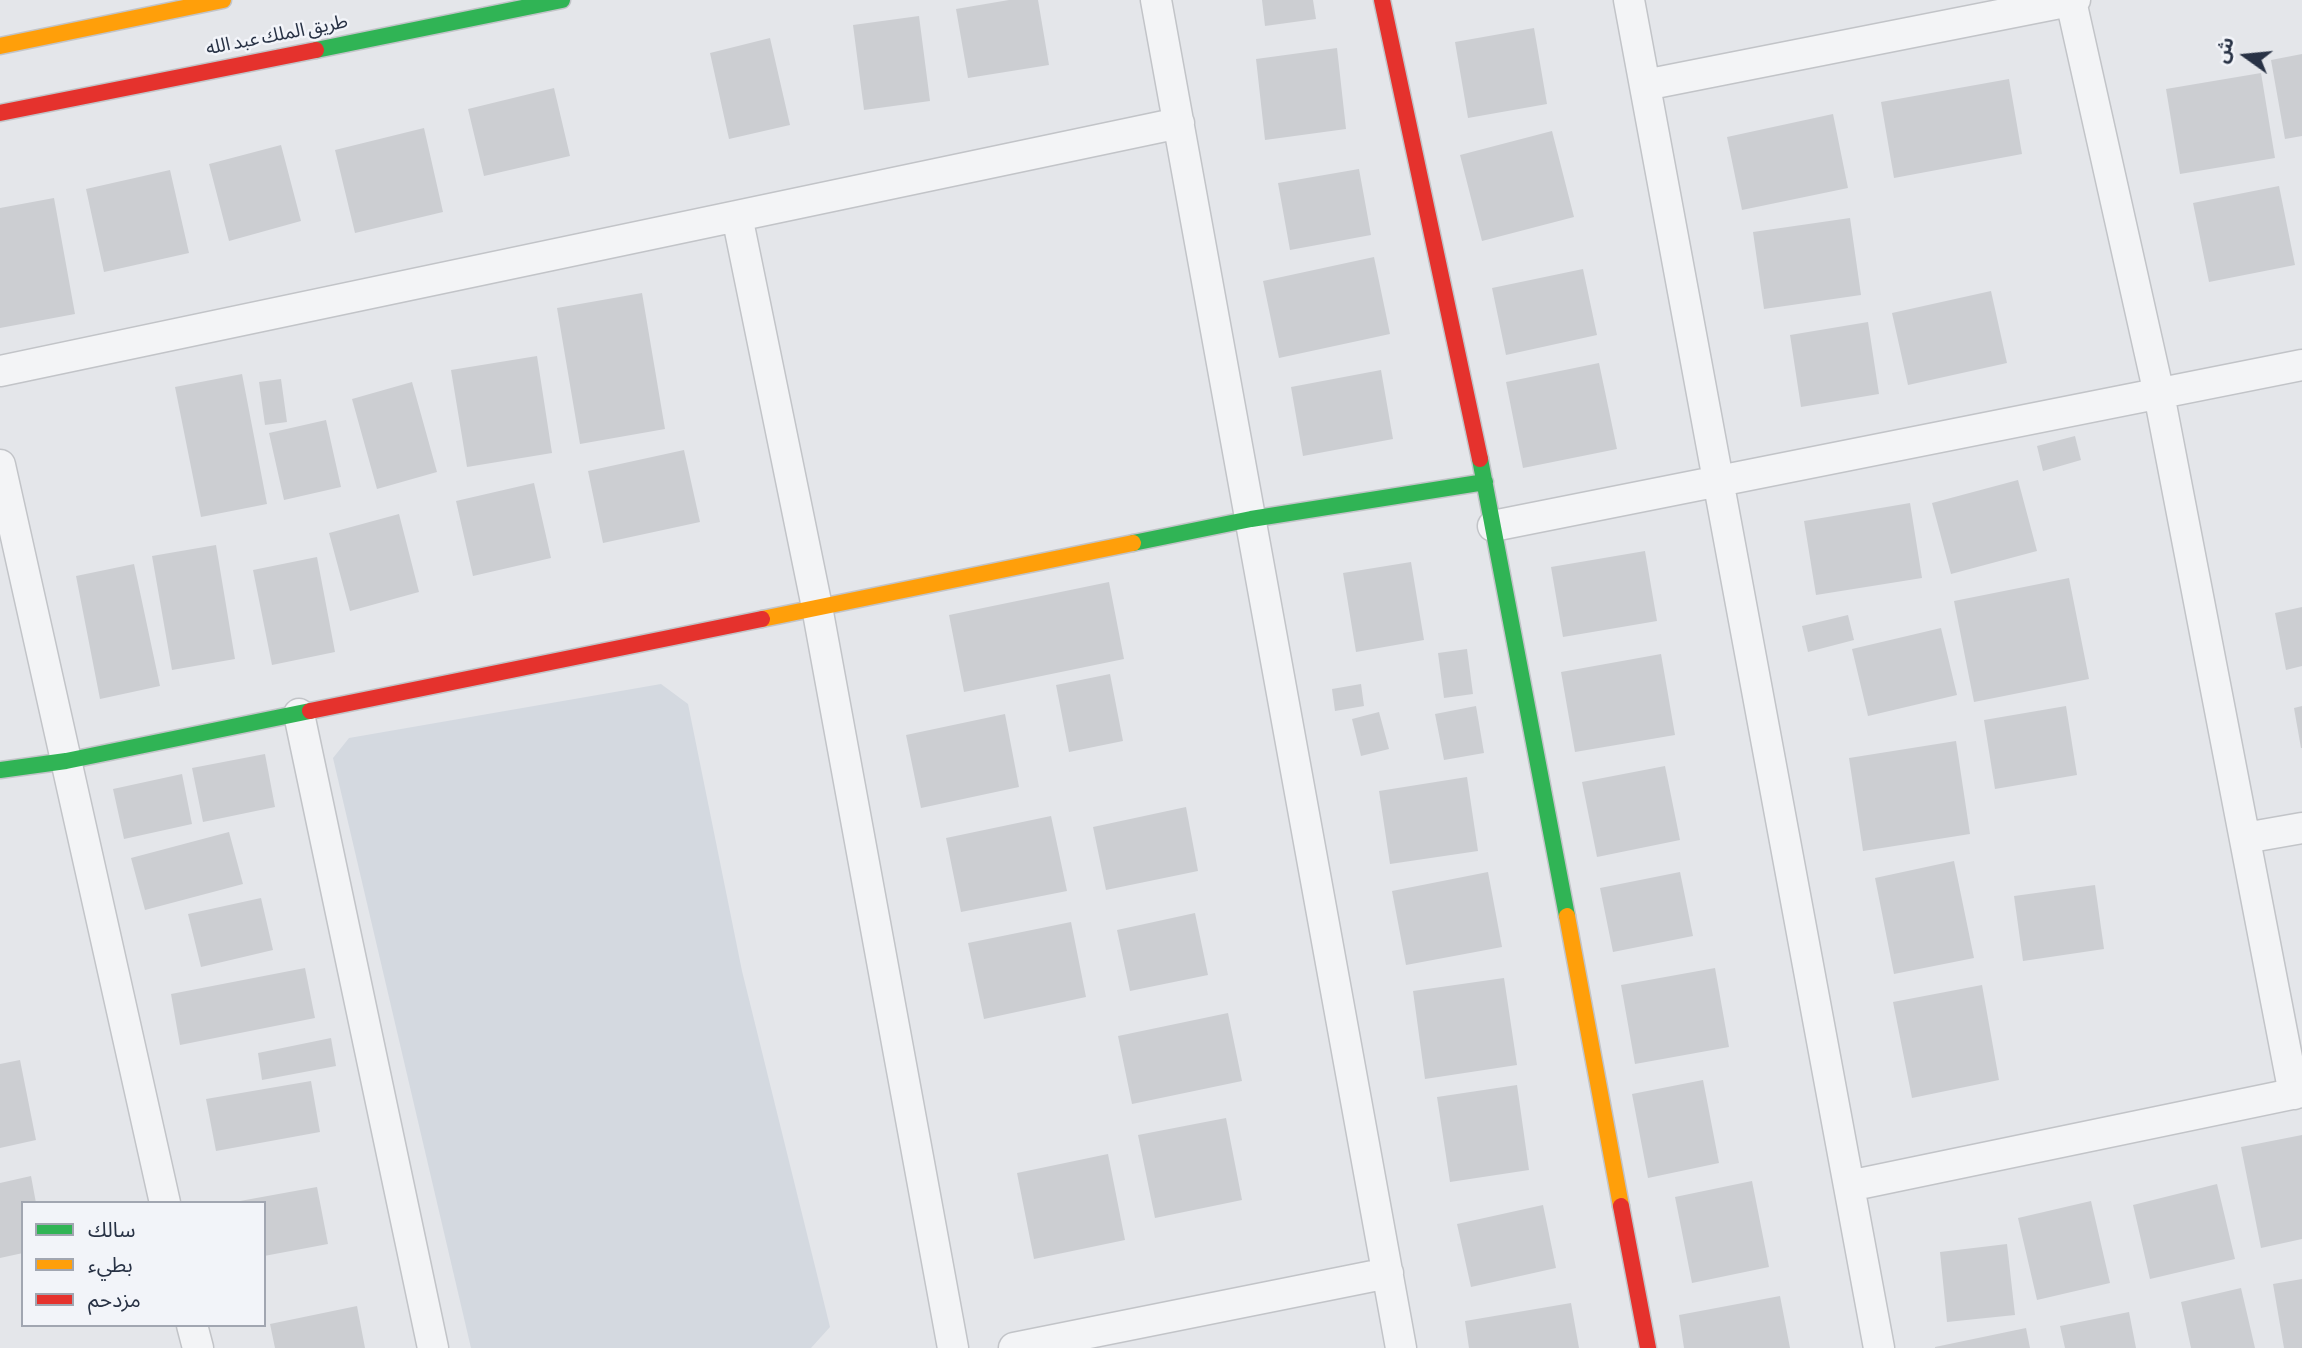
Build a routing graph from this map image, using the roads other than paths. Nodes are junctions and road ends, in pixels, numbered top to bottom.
1 (222, 0) edge
2 (562, 0) edge
3 (1156, 0) edge
4 (1382, 0) edge
5 (1629, 0) edge
6 (2073, 0) edge
7 (0, 46) edge
8 (1645, 85) junction
9 (0, 113) edge
10 (1179, 122) junction
11 (737, 216) junction
12 (2302, 365) edge
13 (0, 371) edge
14 (2159, 394) junction
15 (0, 465) edge
16 (1485, 482) junction
17 (1718, 483) junction
18 (1251, 519) junction
19 (1493, 526) junction
20 (817, 607) junction
21 (299, 713) junction
22 (66, 761) junction
23 (0, 770) edge
24 (2302, 828) edge
25 (2245, 838) junction
26 (2298, 1093) edge
27 (1849, 1186) junction
28 (165, 1201) edge
29 (1388, 1273) junction
30 (193, 1327) edge
31 (198, 1348) edge
32 (433, 1348) edge
33 (953, 1348) edge
34 (1014, 1348) edge
35 (1401, 1348) edge
36 (1648, 1348) edge
37 (1879, 1348) edge

1 - 7 main road
2 - 9 main road, طريق الملك عبد الله
3 - 10 street
4 - 16 main road
5 - 8 street
6 - 8 street
6 - 14 street
8 - 17 street
10 - 11 street
10 - 18 street
11 - 13 street
11 - 20 street
12 - 14 street
14 - 17 street
14 - 25 street
15 - 22 street
16 - 18 main road
16 - 19 main road
17 - 19 street
17 - 27 street
18 - 20 main road
18 - 29 street
19 - 36 main road
20 - 21 main road
20 - 33 street
21 - 22 main road
21 - 32 street
22 - 23 main road
22 - 28 street
24 - 25 street
25 - 26 street
26 - 27 street
27 - 37 street
29 - 34 street
29 - 35 street
30 - 31 street

